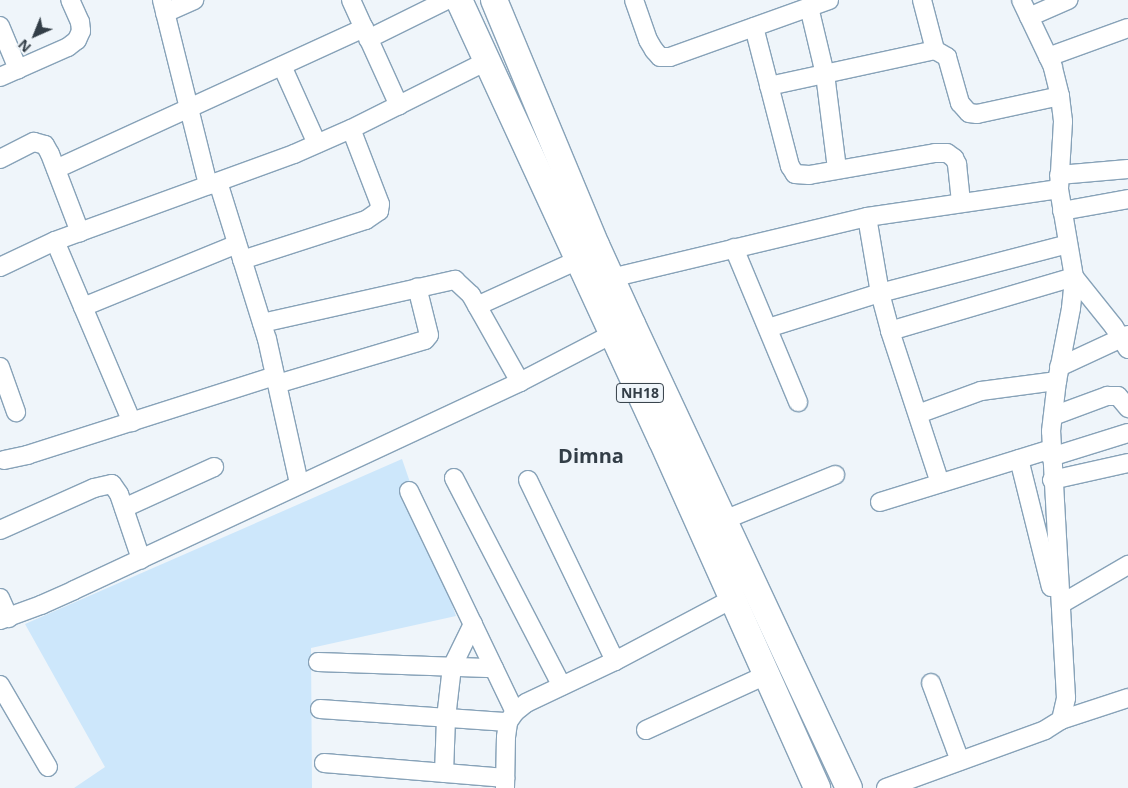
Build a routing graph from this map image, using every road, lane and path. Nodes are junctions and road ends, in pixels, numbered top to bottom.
1 (70, 0) edge
2 (194, 0) edge
3 (351, 0) edge
4 (447, 0) edge
5 (459, 0) edge
6 (494, 0) edge
7 (634, 0) edge
8 (829, 0) edge
9 (922, 0) edge
10 (1021, 0) edge
11 (1068, 0) edge
12 (163, 6) edge
13 (809, 7) junction
14 (1029, 17) junction
15 (0, 26) edge
16 (754, 27) junction
17 (1128, 28) edge
18 (366, 33) junction
19 (935, 50) junction
20 (1048, 57) junction
21 (487, 61) junction
22 (282, 66) junction
23 (18, 69) junction
24 (825, 74) junction
25 (0, 77) edge
26 (769, 86) junction
27 (1060, 96) junction
28 (399, 106) junction
29 (188, 110) junction
30 (351, 129) junction
31 (317, 144) junction
32 (0, 159) edge
33 (56, 169) junction
34 (837, 169) junction
35 (1128, 169) edge
36 (1059, 182) junction
37 (213, 184) junction
38 (1128, 199) edge
39 (961, 203) junction
40 (1062, 211) junction
41 (867, 217) junction
42 (80, 232) junction
43 (55, 242) junction
44 (1068, 244) junction
45 (734, 248) junction
46 (240, 252) junction
47 (578, 260) junction
48 (0, 267) edge
49 (1074, 277) junction
50 (611, 278) junction
51 (417, 287) junction
52 (880, 293) junction
53 (476, 306) junction
54 (83, 307) junction
55 (262, 323) junction
56 (768, 328) junction
57 (622, 329) junction
58 (890, 331) junction
59 (1126, 341) edge
60 (0, 367) edge
61 (1058, 374) junction
62 (276, 380) junction
63 (520, 382) junction
64 (798, 402) dead end
65 (1128, 408) edge
66 (16, 412) dead end
67 (918, 414) junction
68 (1052, 416) junction
69 (132, 422) junction
70 (1128, 432) edge
71 (1051, 453) junction
72 (1019, 459) junction
73 (4, 460) dead end
74 (1128, 463) edge
75 (214, 467) dead end
76 (835, 475) dead end
77 (454, 478) dead end
78 (528, 480) dead end
79 (1052, 480) junction
80 (300, 483) junction
81 (940, 483) junction
82 (409, 491) dead end
83 (880, 502) dead end
84 (124, 508) junction
85 (724, 520) junction
86 (0, 530) edge
87 (141, 559) junction
88 (1128, 565) edge
89 (0, 598) edge
90 (732, 599) junction
91 (1061, 604) junction
92 (4, 619) edge
93 (473, 624) junction
94 (615, 661) junction
95 (318, 662) dead end
96 (452, 667) junction
97 (494, 668) junction
98 (766, 675) junction
99 (931, 683) dead end
100 (0, 684) edge
101 (562, 686) junction
102 (1128, 698) edge
103 (320, 709) dead end
104 (512, 717) junction
105 (446, 718) junction
106 (1058, 722) junction
107 (646, 730) dead end
108 (960, 761) junction
109 (324, 763) dead end
110 (48, 767) dead end
111 (444, 773) junction
112 (505, 783) edge
113 (817, 788) edge
114 (849, 788) edge
115 (886, 788) edge

1 - 23 street
2 - 12 street
3 - 18 street
4 - 18 street
5 - 21 highway, NH18
6 - 50 highway, NH18
7 - 16 street
8 - 13 street
9 - 19 street
10 - 14 street
11 - 14 street
12 - 29 street
13 - 16 street
13 - 24 street
14 - 20 street
15 - 23 street
16 - 26 street
17 - 20 street
18 - 22 street
18 - 28 street
19 - 24 street
19 - 27 street
20 - 27 street
21 - 28 street
21 - 47 highway, NH18
22 - 29 street
22 - 31 street
23 - 25 street
24 - 26 street
24 - 34 street
26 - 34 street
27 - 36 street
28 - 30 street
29 - 33 street
29 - 37 street
30 - 31 street
30 - 46 street
31 - 37 street
32 - 33 street
33 - 42 street
34 - 39 street
35 - 36 street
36 - 39 street
36 - 40 street
37 - 42 street
37 - 46 street
38 - 40 street
39 - 41 street
40 - 44 street
41 - 45 street
41 - 52 street
42 - 43 street
43 - 48 street
43 - 54 street
44 - 49 street
44 - 52 street
45 - 50 street
45 - 56 street
46 - 54 street
46 - 55 street
47 - 53 street
47 - 57 highway, NH18
49 - 58 street
49 - 59 street
49 - 61 street
50 - 57 highway, NH18
51 - 53 street
51 - 55 street
51 - 62 street
52 - 56 street
52 - 58 street
53 - 63 street
54 - 69 street
55 - 62 street
56 - 64 street
57 - 63 street
57 - 85 highway, NH18
57 - 90 highway, NH18
58 - 67 street
59 - 61 street
60 - 66 street
61 - 67 street
61 - 68 street
62 - 69 street
62 - 80 street
63 - 80 street
65 - 68 street
67 - 81 street
68 - 71 street
69 - 73 street
70 - 71 street
71 - 72 street
71 - 79 street
72 - 81 street
72 - 106 street
74 - 79 street
75 - 84 street
76 - 85 street
77 - 101 street
78 - 94 street
79 - 91 street
80 - 87 street
81 - 83 street
82 - 93 street
84 - 86 street
84 - 87 street
85 - 114 highway, NH18
87 - 92 street
88 - 91 street
89 - 92 street
90 - 94 street
90 - 98 highway, NH18
91 - 106 street
93 - 96 street
93 - 97 street
94 - 101 street
95 - 96 street
96 - 97 street
96 - 105 street
97 - 104 street
98 - 107 street
98 - 113 highway, NH18
99 - 108 street
100 - 110 street
101 - 104 street
102 - 106 street
103 - 105 street
104 - 105 street
104 - 112 street
105 - 111 street
106 - 108 street
108 - 115 street
109 - 111 street
111 - 112 street

